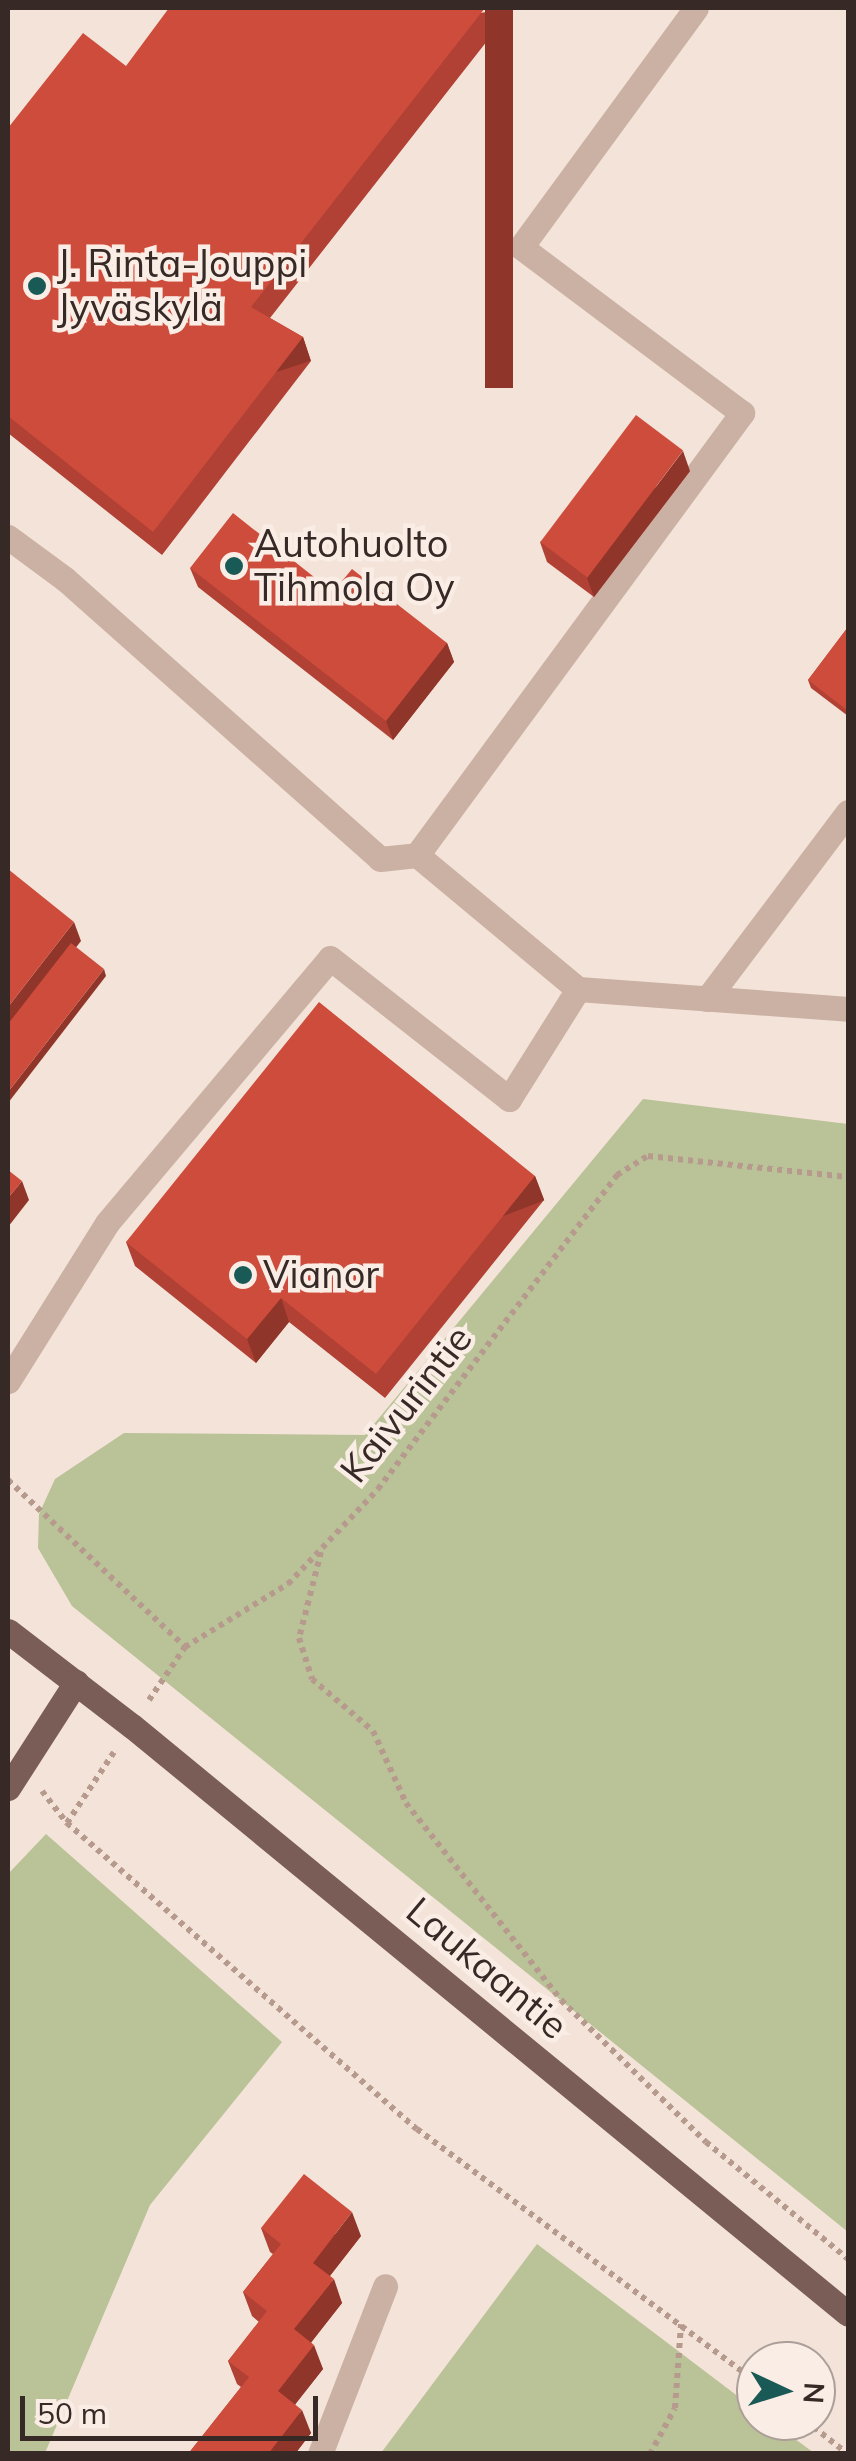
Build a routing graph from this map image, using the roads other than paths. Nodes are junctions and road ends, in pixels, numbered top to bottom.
1 (696, 8) edge
2 (8, 537) edge
3 (848, 812) edge
4 (417, 854) junction
5 (578, 989) junction
6 (707, 999) junction
7 (848, 1009) edge
8 (8, 1381) edge
9 (8, 1631) edge
10 (76, 1682) junction
11 (8, 1788) edge
12 (384, 2286) dead end
13 (848, 2314) edge
14 (320, 2454) edge

1 - 4 lane
2 - 4 lane
3 - 6 lane
4 - 5 lane
5 - 6 lane
5 - 8 lane
6 - 7 lane
9 - 10 main road, Laukaantie
10 - 11 main road
10 - 13 main road, Laukaantie
12 - 14 lane

